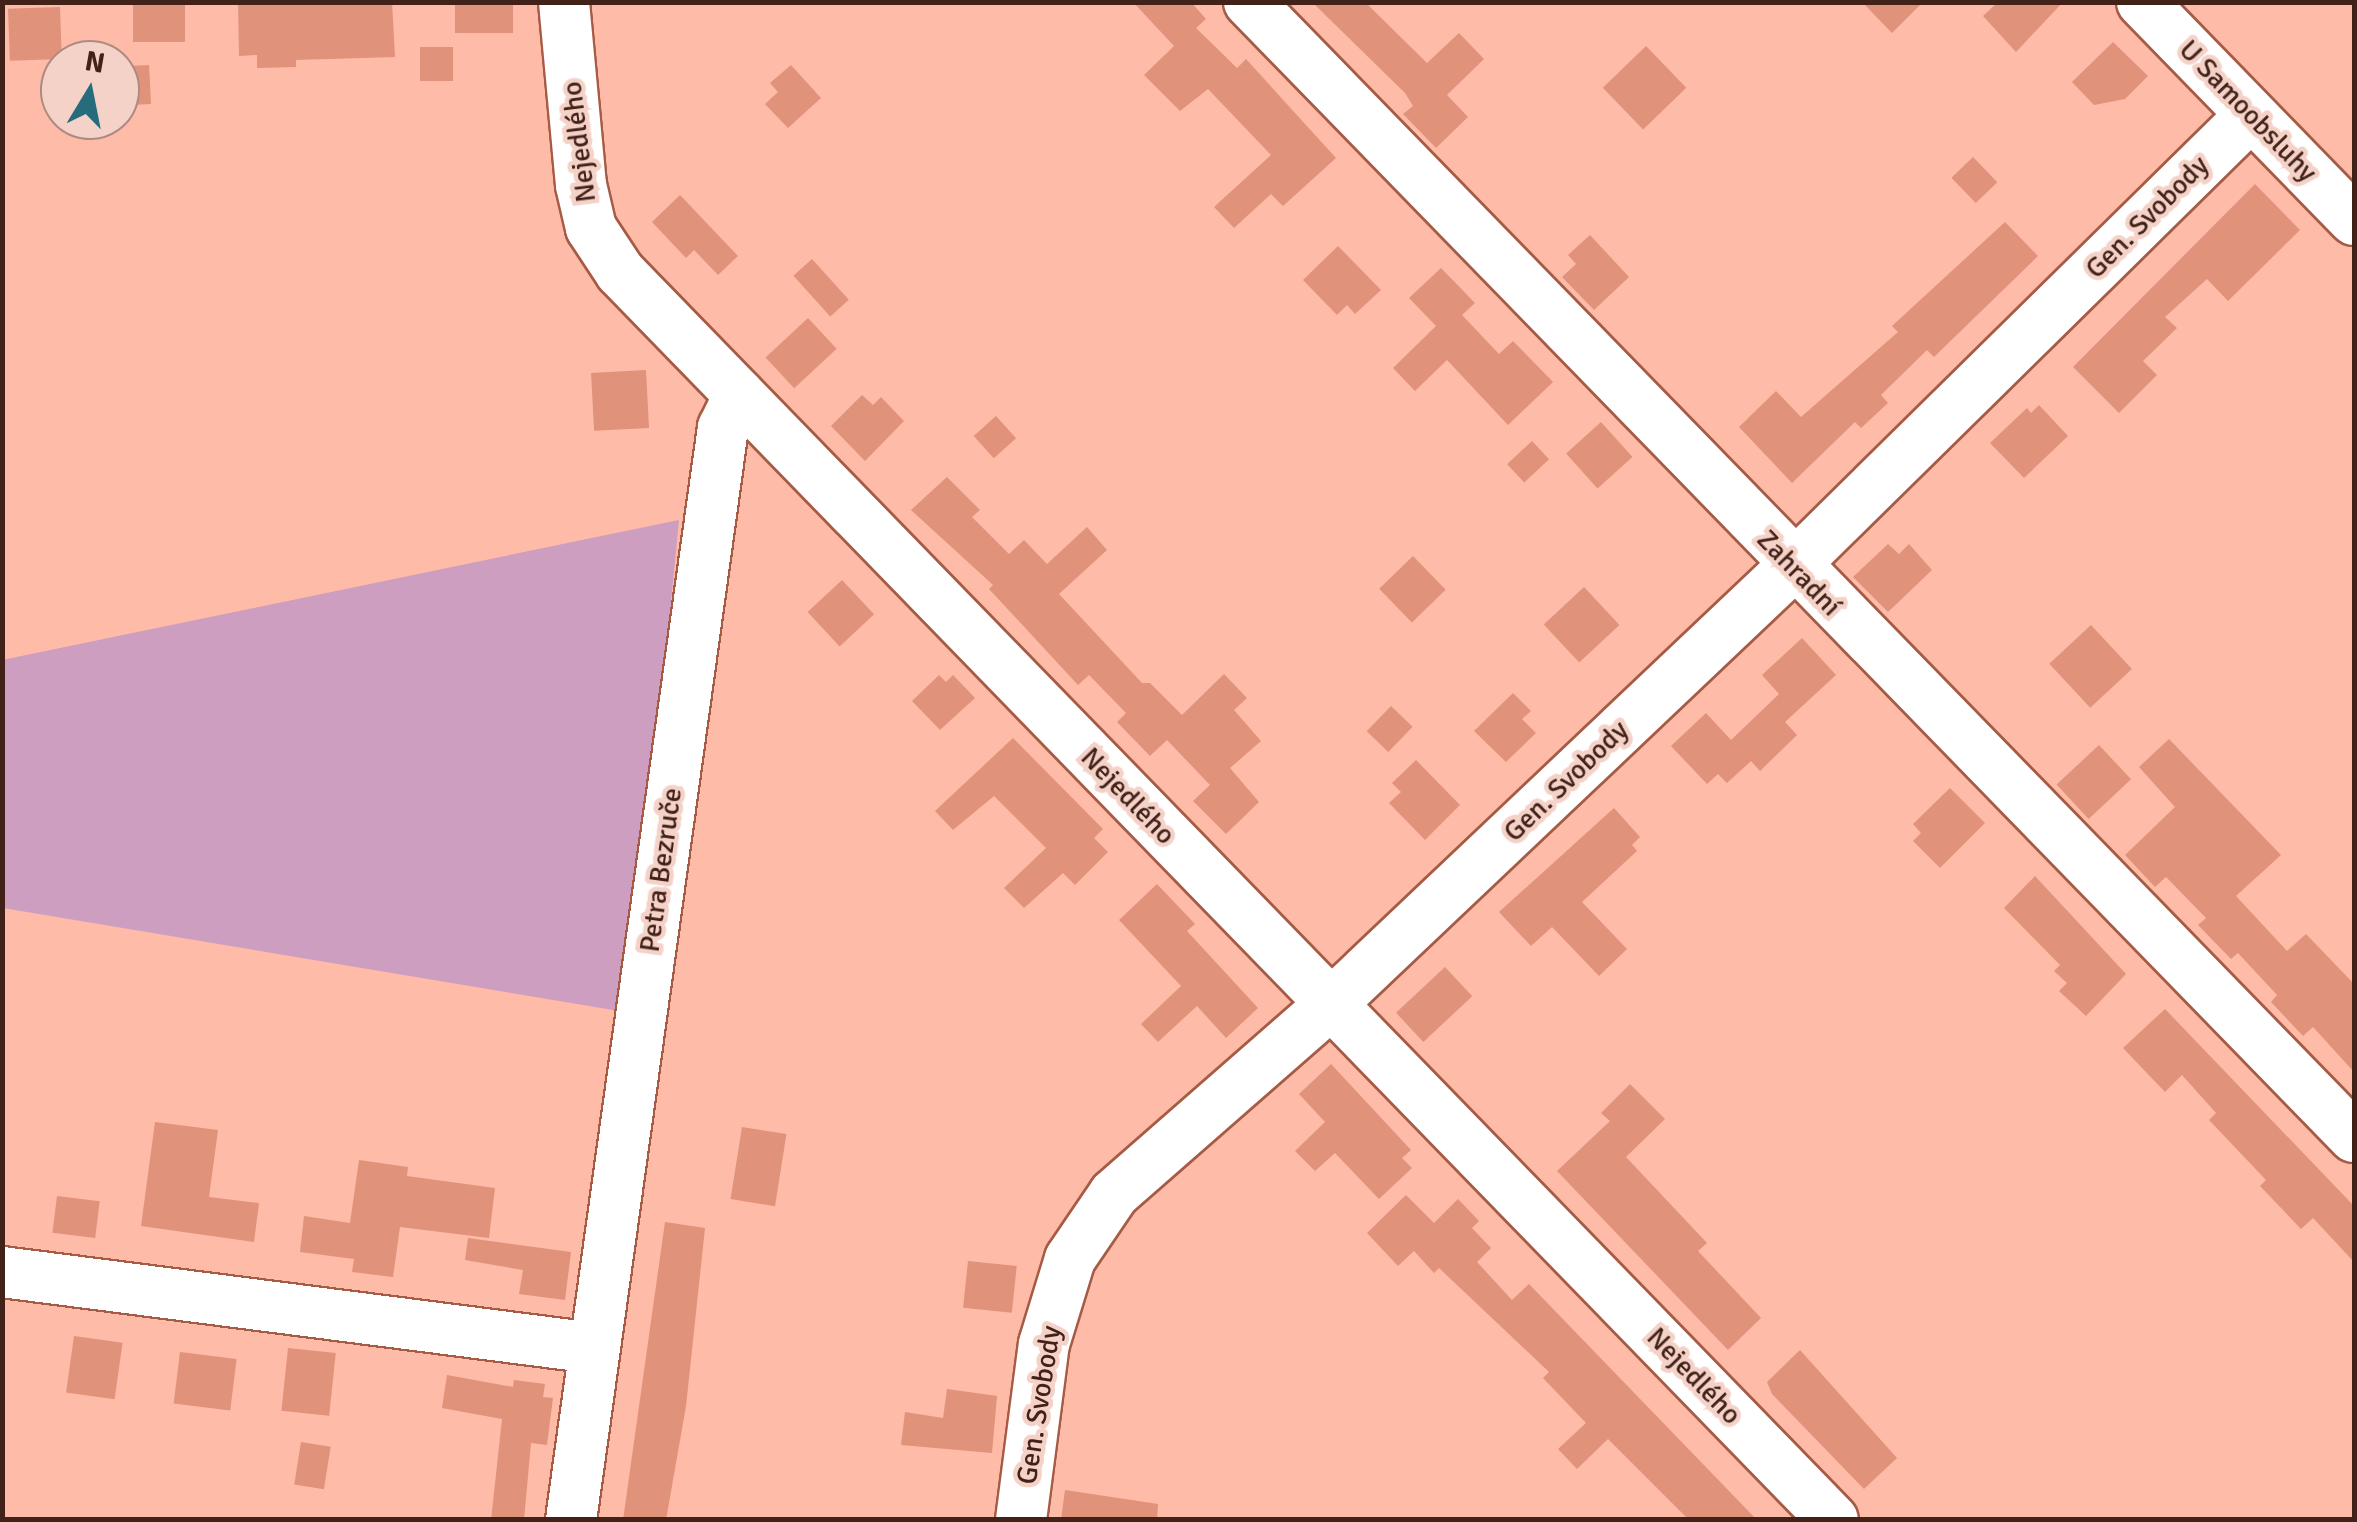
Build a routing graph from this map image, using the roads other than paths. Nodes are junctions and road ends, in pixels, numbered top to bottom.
1 (564, 2) edge
2 (1248, 2) edge
3 (2142, 2) edge
4 (2251, 115) junction
5 (2354, 220) edge
6 (739, 396) junction
7 (1792, 566) junction
8 (1331, 1004) junction
9 (2354, 1137) edge
10 (2, 1272) edge
11 (594, 1348) junction
12 (571, 1520) edge
13 (1021, 1520) edge
14 (1834, 1520) edge

1 - 6 street, Nejedlého
2 - 7 street, Zahradní
3 - 4 street, U Samoobsluhy
4 - 5 street, U Samoobsluhy
4 - 7 street, Gen. Svobody
6 - 8 street, Nejedlého
6 - 11 street, Petra Bezruče
7 - 8 street, Gen. Svobody
7 - 9 street, Zahradní
8 - 13 street, Gen. Svobody
8 - 14 street, Nejedlého
10 - 11 street
11 - 12 street, Petra Bezruče

